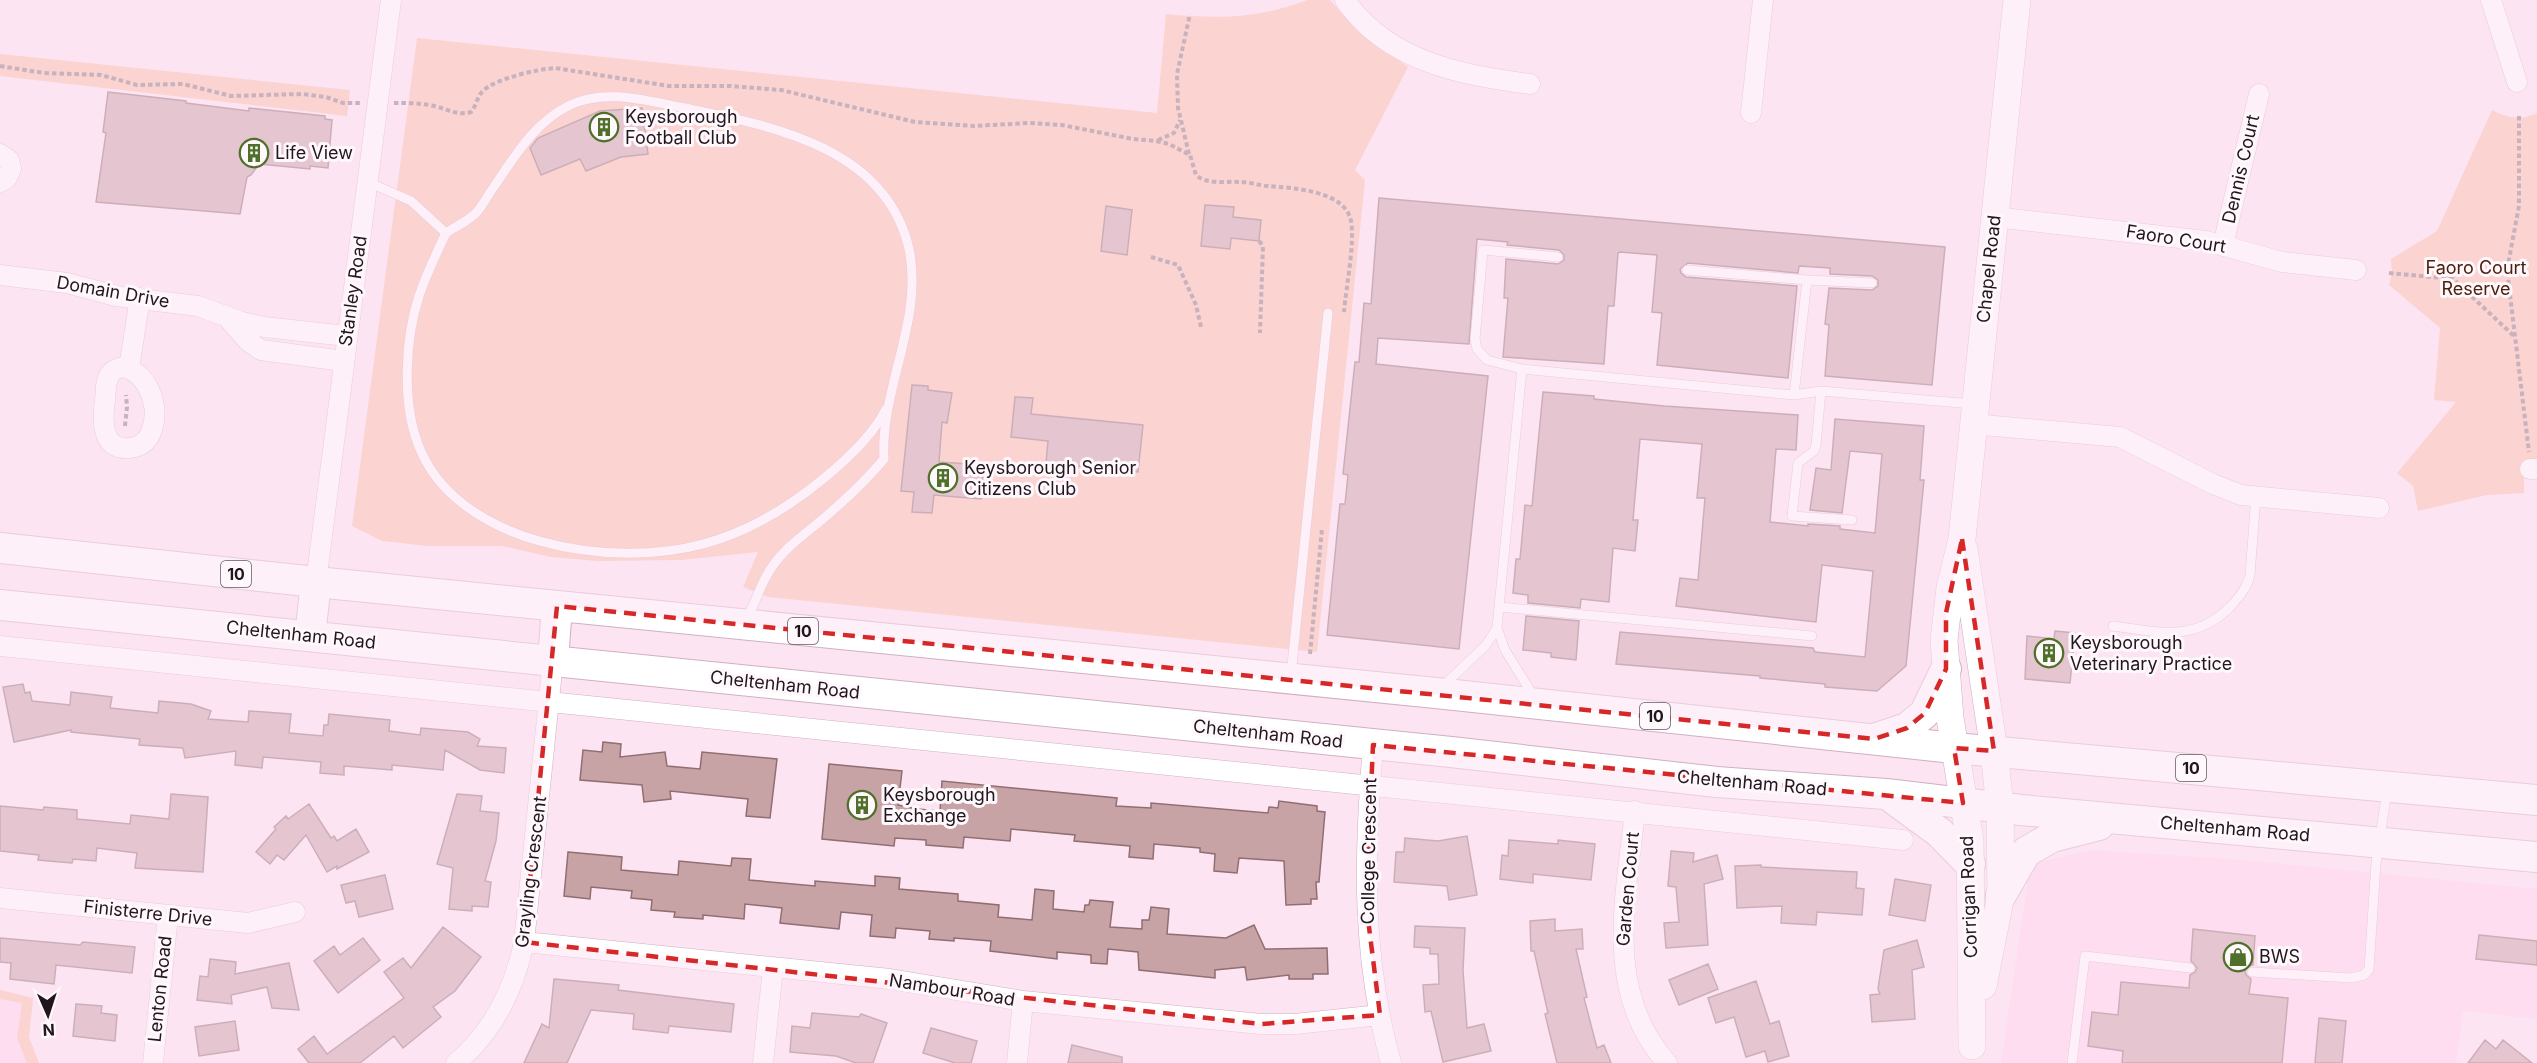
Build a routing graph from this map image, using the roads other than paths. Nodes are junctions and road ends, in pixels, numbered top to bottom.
1 (391, 0) edge
2 (1345, 0) edge
3 (1763, 0) edge
4 (2017, 0) edge
5 (2491, 0) edge
6 (2517, 82) dead end
7 (1530, 84) dead end
8 (2259, 94) dead end
9 (1751, 113) dead end
10 (0, 154) edge
11 (0, 182) edge
12 (368, 182) junction
13 (1994, 217) junction
14 (446, 233) junction
15 (2223, 245) junction
16 (1558, 257) dead end
17 (1687, 270) dead end
18 (2356, 270) dead end
19 (0, 275) edge
20 (1806, 280) junction
21 (1872, 283) dead end
22 (140, 298) junction
23 (1328, 313) dead end
24 (225, 316) junction
25 (347, 336) junction
26 (343, 361) junction
27 (129, 368) dead end
28 (1522, 369) junction
29 (1821, 391) junction
30 (1794, 395) junction
31 (889, 401) junction
32 (1973, 414) junction
33 (2256, 496) junction
34 (2379, 508) dead end
35 (1852, 520) dead end
36 (1962, 539) junction
37 (0, 548) edge
38 (316, 582) junction
39 (0, 605) edge
40 (558, 606) junction
41 (1499, 607) junction
42 (742, 625) junction
43 (2113, 626) dead end
44 (1497, 628) junction
45 (309, 636) junction
46 (1812, 636) dead end
47 (0, 646) edge
48 (553, 661) junction
49 (1946, 669) junction
50 (1291, 680) junction
51 (1436, 693) junction
52 (549, 701) junction
53 (1538, 704) junction
54 (1874, 739) junction
55 (1373, 745) junction
56 (1954, 748) junction
57 (1994, 751) junction
58 (1370, 784) junction
59 (2388, 786) junction
60 (1886, 794) junction
61 (2537, 800) edge
62 (1963, 802) junction
63 (2000, 808) junction
64 (1635, 811) junction
65 (2122, 819) junction
66 (1903, 840) dead end
67 (2379, 842) junction
68 (2537, 857) edge
69 (1970, 864) junction
70 (2001, 894) junction
71 (0, 898) edge
72 (296, 912) dead end
73 (168, 915) junction
74 (524, 942) junction
75 (773, 968) junction
76 (2190, 968) dead end
77 (2252, 972) dead end
78 (1023, 1001) junction
79 (1380, 1014) junction
80 (1971, 1054) edge
81 (153, 1063) edge
82 (456, 1063) edge
83 (763, 1063) edge
84 (1017, 1063) edge
85 (1391, 1063) edge
86 (1667, 1063) edge
87 (2072, 1063) edge

1 - 12 street, Stanley Road
2 - 7 street
3 - 9 street
4 - 13 main road, Chapel Road
5 - 6 street
8 - 15 street, Dennis Court
10 - 11 street
12 - 14 lane
12 - 25 street, Stanley Road
13 - 15 street, Faoro Court
13 - 32 main road, Chapel Road
14 - 31 lane
14 - 31 lane
15 - 18 street, Faoro Court
16 - 28 lane
17 - 20 lane
19 - 22 street, Domain Drive
20 - 21 lane
20 - 30 lane
22 - 24 street, Domain Drive
22 - 27 street
23 - 50 lane
24 - 25 street, Domain Drive
24 - 26 street, Domain Drive
25 - 26 street, Stanley Road
26 - 38 street, Stanley Road
28 - 30 lane
28 - 41 lane
29 - 30 lane
29 - 32 lane
29 - 35 lane
31 - 42 lane
32 - 33 street
32 - 36 main road, Chapel Road
33 - 34 street
33 - 43 lane
36 - 49 main road, Chapel Road
36 - 57 main road, Chapel Road
37 - 38 main road, 10
38 - 40 main road, 10
38 - 45 main road
39 - 45 main road, Cheltenham Road
40 - 42 main road, 10
40 - 48 main road
41 - 44 lane
41 - 46 lane
42 - 50 main road, 10
44 - 51 lane
44 - 53 lane
45 - 48 main road, Cheltenham Road
47 - 52 street
48 - 52 street, Grayling Crescent
48 - 55 main road, Cheltenham Road
49 - 54 main road
49 - 56 main road, Chapel Road
50 - 51 main road, 10
51 - 53 main road, 10
52 - 58 street
52 - 74 street, Grayling Crescent
53 - 54 main road, 10
54 - 56 main road, 10
55 - 58 street, College Crescent
55 - 60 main road, Cheltenham Road
56 - 57 main road, 10
56 - 62 main road, Corrigan Road
57 - 59 main road, 10
57 - 63 main road, Chapel Road
58 - 64 street
58 - 79 street, College Crescent
59 - 61 main road, 10
59 - 67 lane
60 - 62 main road, Cheltenham Road
60 - 69 main road
62 - 63 main road, Cheltenham Road
62 - 69 main road, Corrigan Road
63 - 65 main road, Cheltenham Road
63 - 70 main road, Corrigan Road
64 - 66 street
64 - 86 street, Garden Court
65 - 67 main road, Cheltenham Road
65 - 70 main road
67 - 68 main road, Cheltenham Road
67 - 77 lane
69 - 80 main road, Corrigan Road
70 - 80 main road, Corrigan Road
71 - 73 street, Finisterre Drive
72 - 73 street, Finisterre Drive
73 - 81 street, Lenton Road
74 - 75 street, Nambour Road
74 - 82 street, Grayling Crescent
75 - 78 street, Nambour Road
75 - 83 street
76 - 87 lane
78 - 79 street, Nambour Road
78 - 84 street
79 - 85 street, College Crescent

